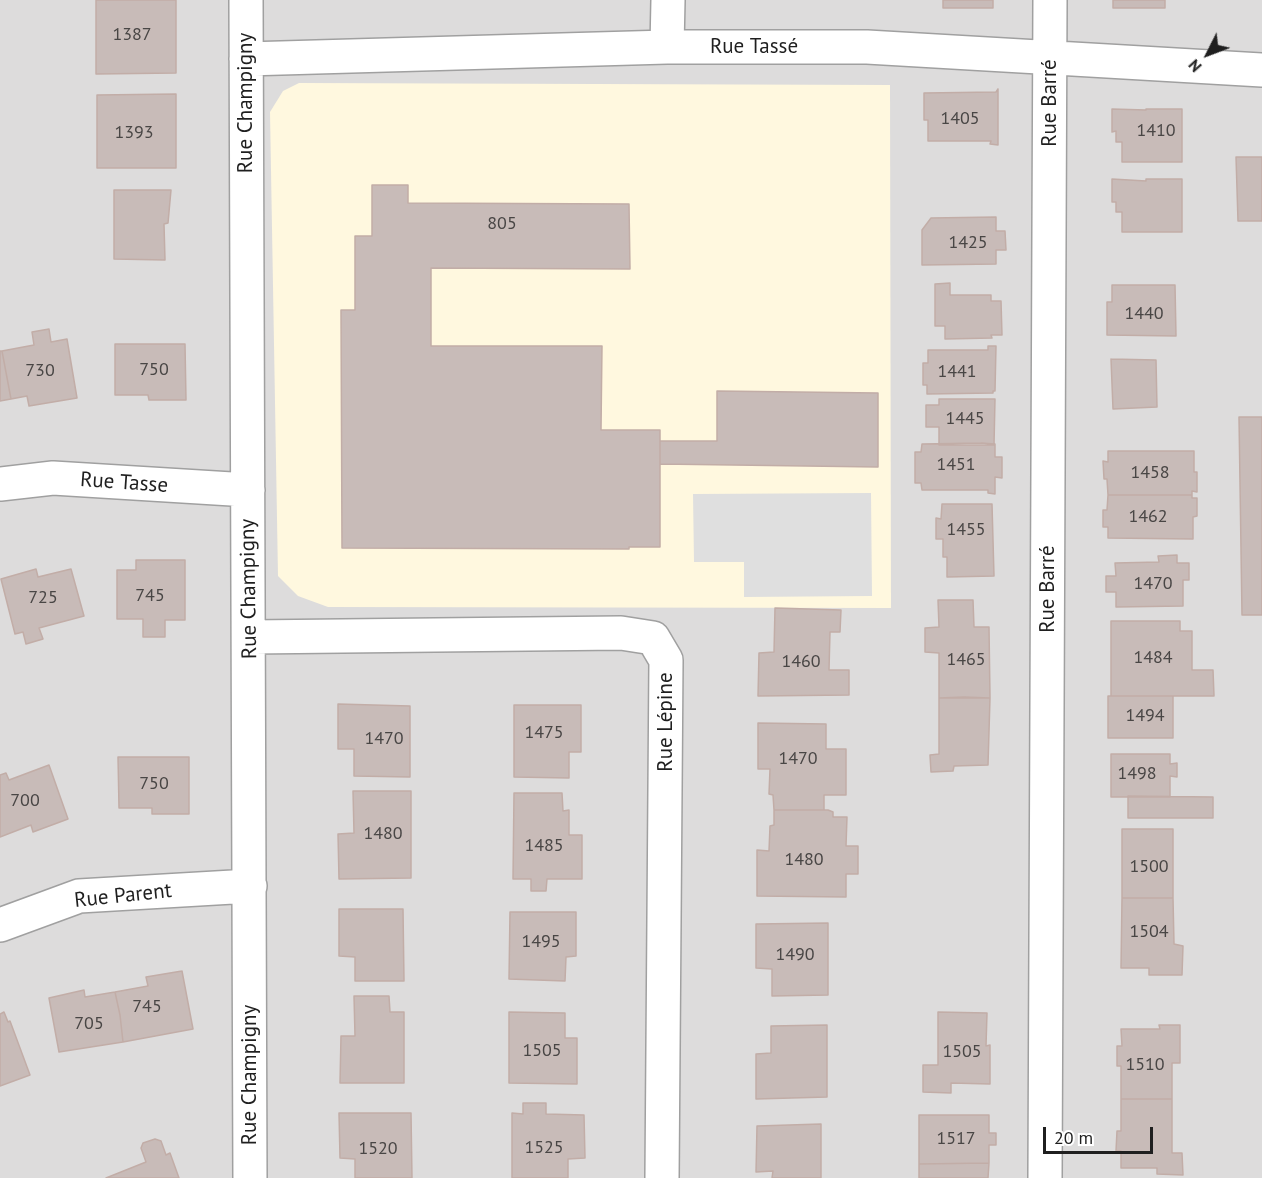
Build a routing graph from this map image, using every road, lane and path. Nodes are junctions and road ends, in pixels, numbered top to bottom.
1 (246, 0) edge
2 (668, 0) edge
3 (1050, 0) edge
4 (667, 47) junction
5 (1050, 57) junction
6 (246, 59) junction
7 (1262, 70) edge
8 (0, 484) edge
9 (248, 490) junction
10 (250, 637) junction
11 (250, 886) junction
12 (0, 925) edge
13 (250, 1178) edge
14 (662, 1178) edge
15 (1045, 1178) edge

1 - 6 street, Rue Champigny
2 - 4 street
3 - 5 street, Rue Barré
4 - 5 street, Rue Tassé
4 - 6 street, Rue Tassé
5 - 7 street, Rue Tassé
5 - 15 street, Rue Barré
6 - 9 street, Rue Champigny
8 - 9 street, Rue Tasse
9 - 10 street, Rue Champigny
10 - 11 street, Rue Champigny
10 - 14 street, Rue Lépine
11 - 12 street, Rue Parent
11 - 13 street, Rue Champigny

